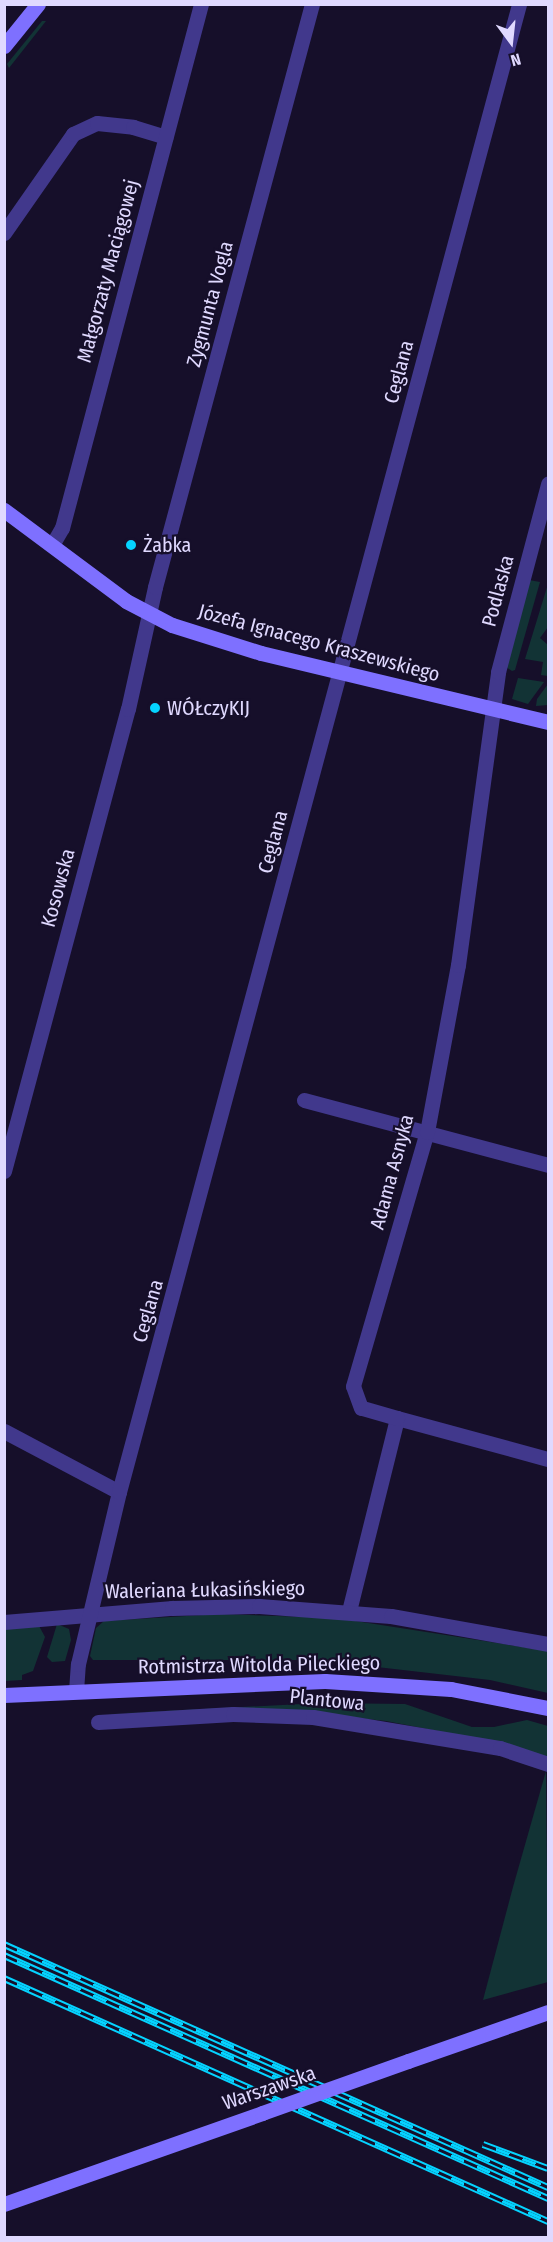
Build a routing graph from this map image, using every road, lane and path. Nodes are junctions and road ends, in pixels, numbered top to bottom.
1 (38, 4) edge
2 (201, 4) edge
3 (312, 4) edge
4 (519, 4) edge
5 (4, 46) edge
6 (166, 137) junction
7 (4, 233) edge
8 (549, 484) edge
9 (4, 510) edge
10 (52, 545) junction
11 (149, 614) junction
12 (340, 672) junction
13 (492, 709) junction
14 (549, 722) edge
15 (304, 1100) dead end
16 (427, 1132) junction
17 (8, 1145) edge
18 (549, 1165) edge
19 (4, 1172) edge
20 (397, 1418) junction
21 (4, 1431) edge
22 (549, 1459) edge
23 (119, 1492) junction
24 (349, 1611) junction
25 (89, 1613) junction
26 (4, 1622) edge
27 (549, 1644) edge
28 (76, 1691) junction
29 (4, 1695) edge
30 (549, 1708) edge
31 (98, 1722) dead end
32 (549, 1764) edge
33 (549, 2012) edge
34 (4, 2204) edge

1 - 5 main road
2 - 6 street, Małgorzaty Maciągowej
3 - 11 street, Zygmunta Vogla
4 - 12 street, Ceglana
6 - 7 street
6 - 10 street, Małgorzaty Maciągowej
8 - 13 street, Podlaska
9 - 10 main road, Józefa Ignacego Kraszewskiego
10 - 11 main road, Józefa Ignacego Kraszewskiego
11 - 12 main road, Józefa Ignacego Kraszewskiego
11 - 17 street, Kosowska
12 - 13 main road, Józefa Ignacego Kraszewskiego
12 - 23 street, Ceglana
13 - 14 main road, Józefa Ignacego Kraszewskiego
13 - 16 street, Adama Asnyka
15 - 16 street
16 - 18 street
16 - 20 street, Adama Asnyka
17 - 19 street, Kosowska
20 - 22 street
20 - 24 street
21 - 23 street
23 - 25 street, Ceglana
24 - 25 street, Waleriana Łukasińskiego
24 - 27 street, Waleriana Łukasińskiego
25 - 26 street, Waleriana Łukasińskiego
25 - 28 street, Ceglana
28 - 29 main road, Rotmistrza Witolda Pileckiego
28 - 30 main road, Rotmistrza Witolda Pileckiego
31 - 32 street, Plantowa
33 - 34 main road, Warszawska, bridge

